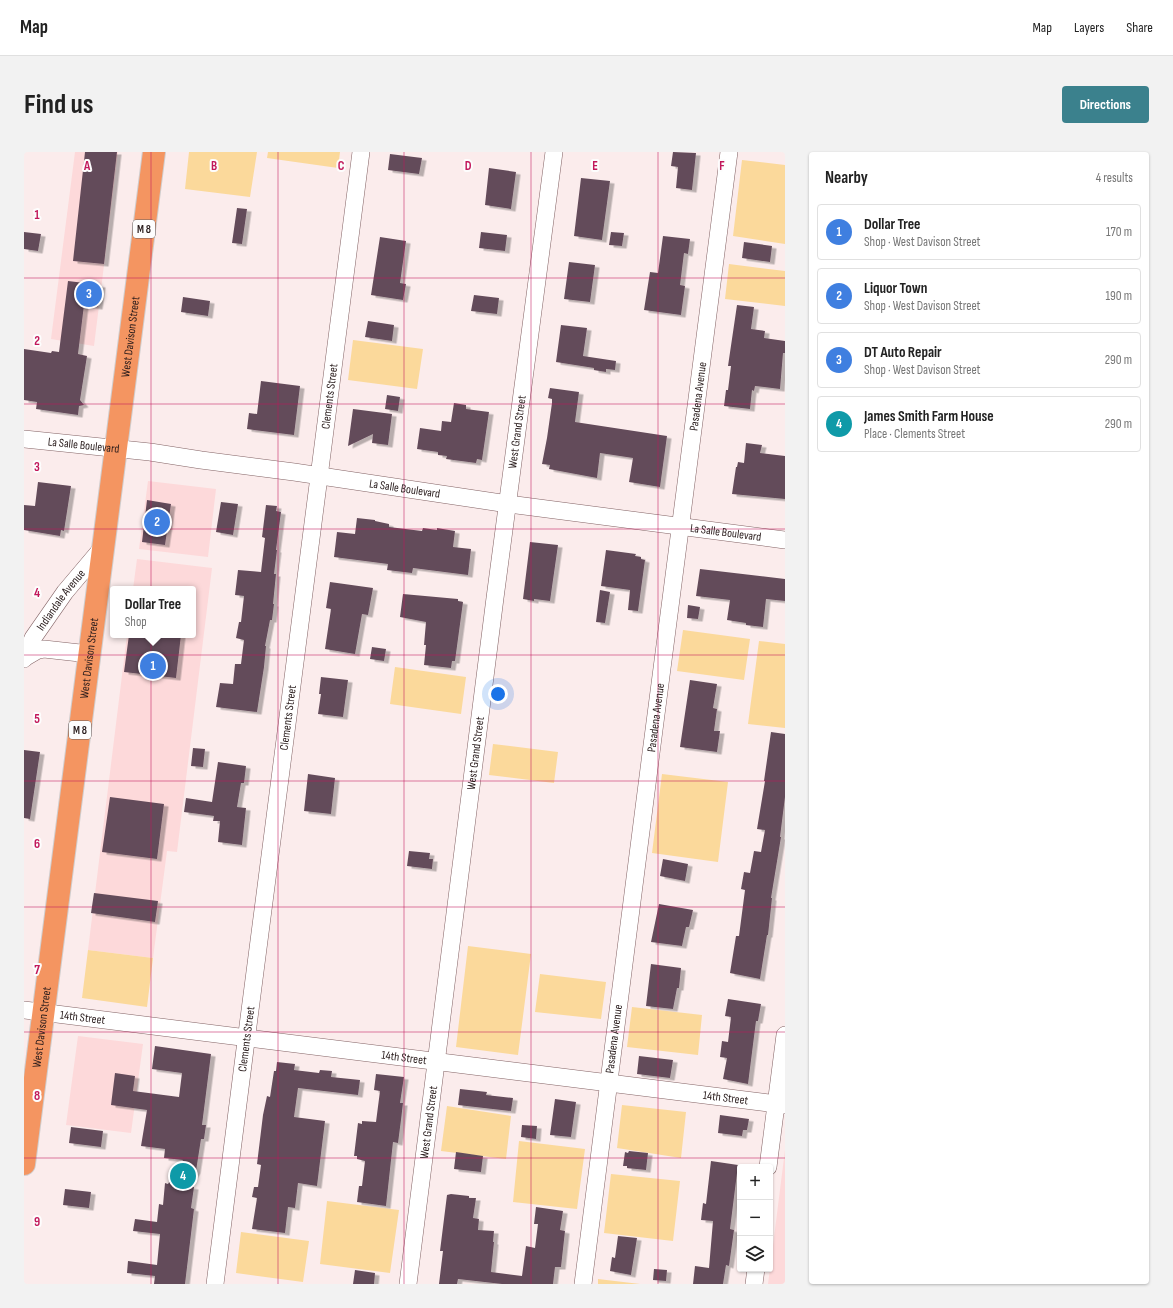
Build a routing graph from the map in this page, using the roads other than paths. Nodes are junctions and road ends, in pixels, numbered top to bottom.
1 (154, 152) edge
2 (361, 152) edge
3 (554, 152) edge
4 (729, 152) edge
5 (24, 439) edge
6 (116, 448) junction
7 (319, 476) junction
8 (508, 504) junction
9 (681, 526) junction
10 (785, 540) edge
11 (103, 547) junction
12 (89, 654) junction
13 (25, 658) edge
14 (34, 1011) edge
15 (785, 1035) edge
16 (246, 1038) junction
17 (436, 1062) junction
18 (608, 1083) junction
19 (781, 1104) edge
20 (24, 1164) edge
21 (769, 1164) edge
22 (756, 1272) edge
23 (215, 1284) edge
24 (408, 1284) edge
25 (583, 1284) edge
26 (754, 1284) edge

1 - 6 highway, West Davison Street / M 8
2 - 7 street, Clements Street
3 - 8 street, West Grand Street
4 - 9 street, Pasadena Avenue
5 - 6 street, La Salle Boulevard
6 - 7 street, La Salle Boulevard
6 - 11 highway, West Davison Street / M 8
7 - 8 street, La Salle Boulevard
7 - 16 street, Clements Street
8 - 9 street, La Salle Boulevard
8 - 17 street, West Grand Street
9 - 10 street, La Salle Boulevard
9 - 18 street, Pasadena Avenue
11 - 12 highway, West Davison Street / M 8
11 - 13 street, Indiandale Avenue
12 - 13 street, Indiandale Avenue
12 - 14 highway, West Davison Street / M 8
14 - 16 street, 14th Street
14 - 20 highway, West Davison Street / M 8
15 - 19 street
16 - 17 street, 14th Street
16 - 23 street, Clements Street
17 - 18 street, 14th Street
17 - 24 street, West Grand Street
18 - 19 street, 14th Street
18 - 25 street, Pasadena Avenue
19 - 21 street
22 - 26 street

